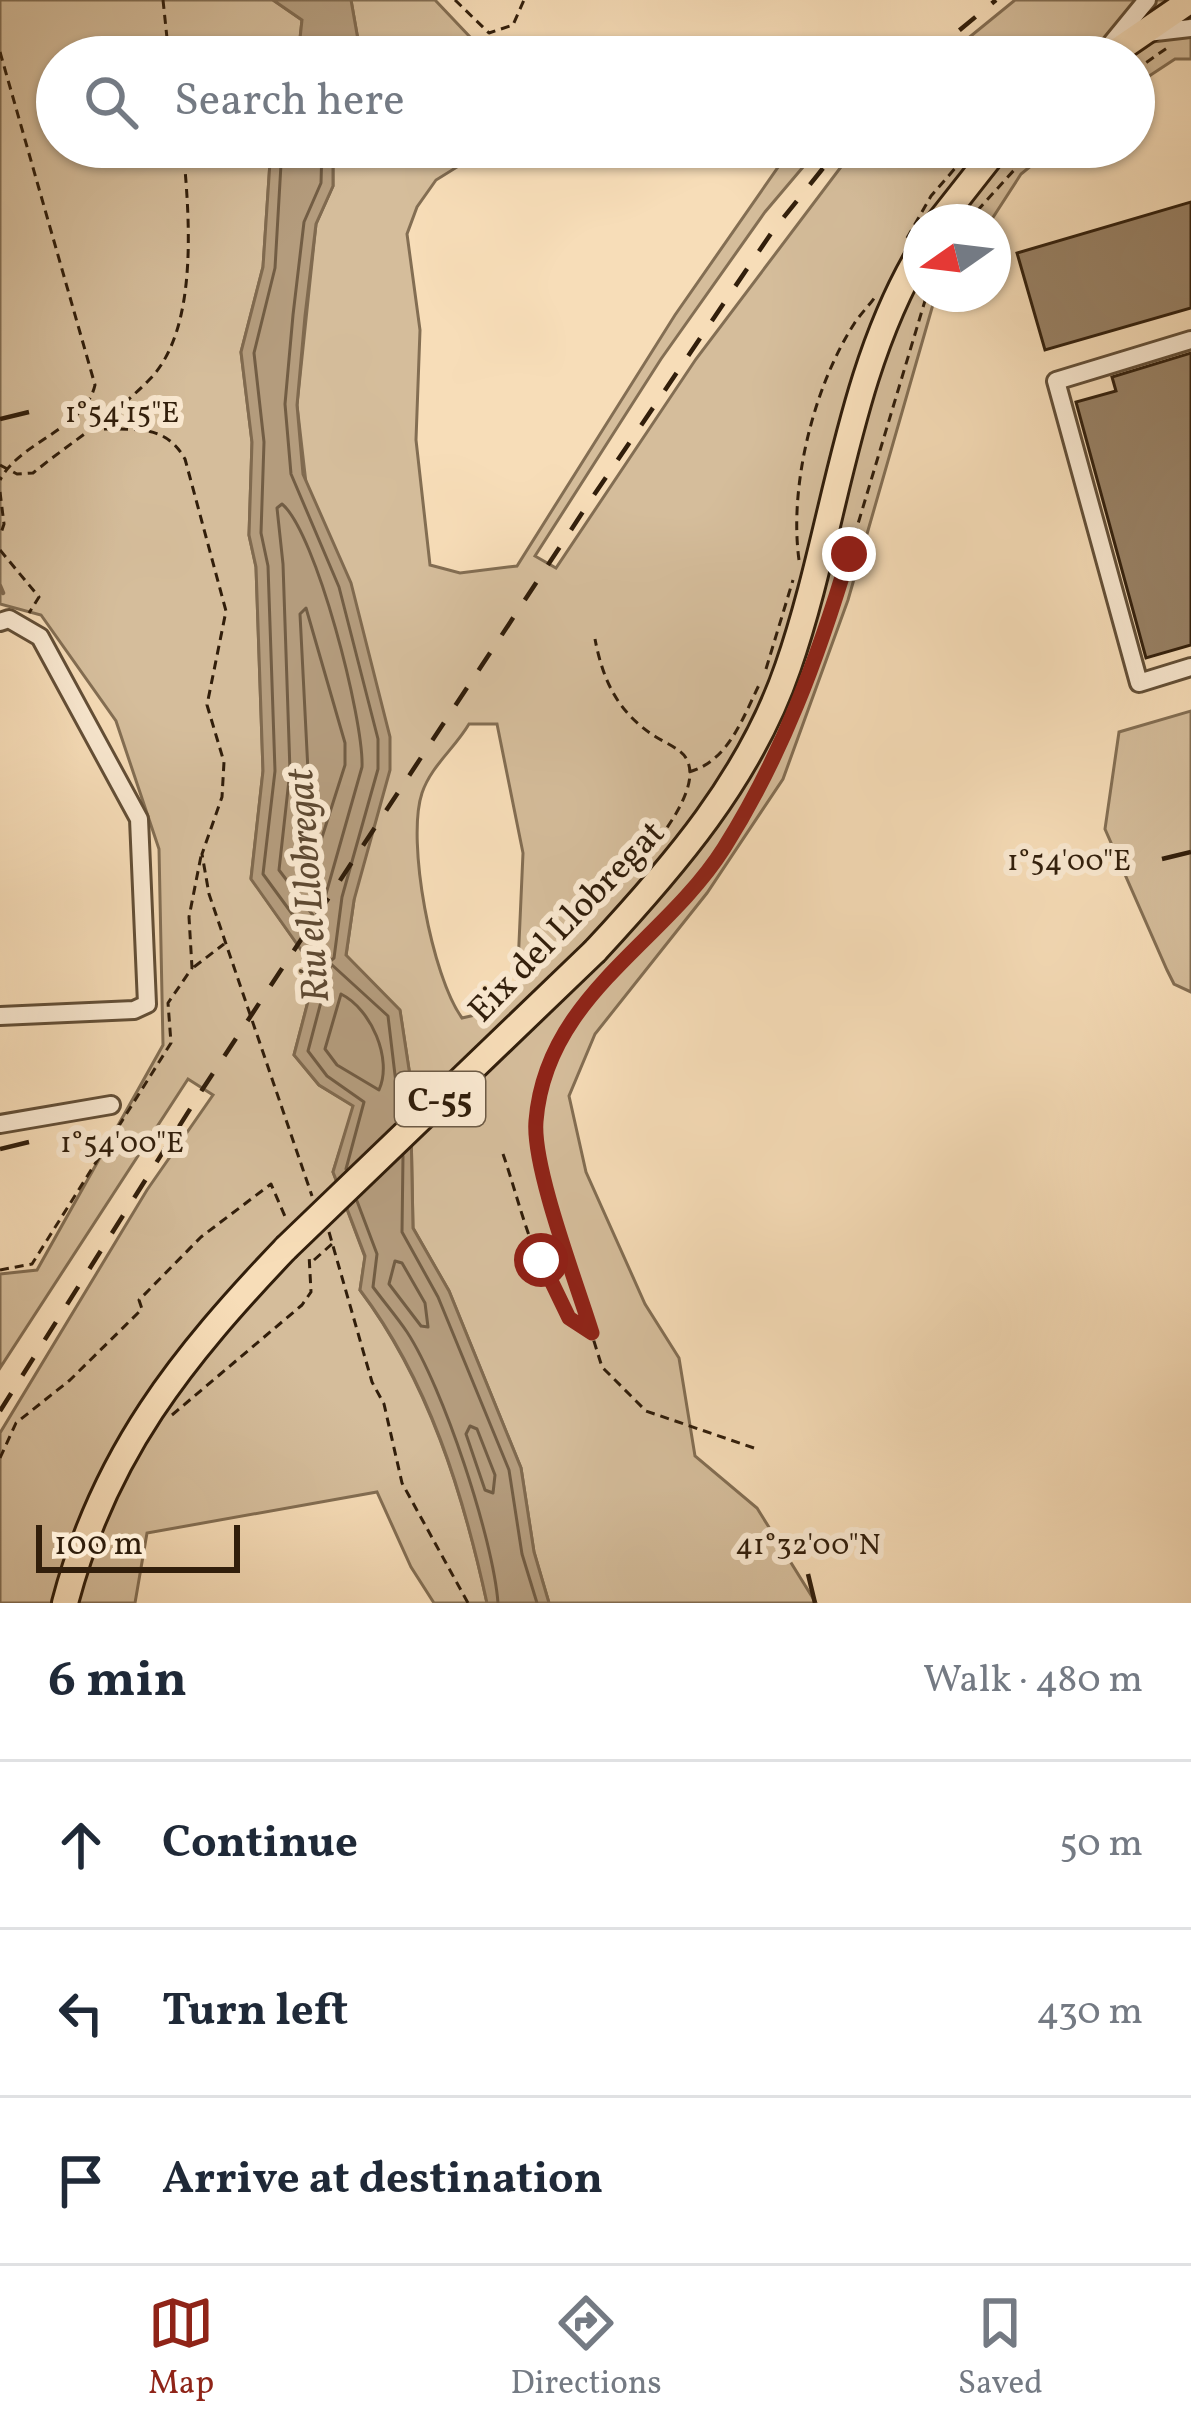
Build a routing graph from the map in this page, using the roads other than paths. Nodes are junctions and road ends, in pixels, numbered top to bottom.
1 (1190, 10) edge
2 (1141, 15) edge
3 (981, 168) edge
4 (953, 204) edge
5 (903, 294) edge
6 (1191, 340) edge
7 (4, 620) edge
8 (1191, 667) edge
9 (0, 1016) edge
10 (111, 1105) dead end
11 (0, 1124) edge
12 (65, 1603) edge

1 - 2 highway
3 - 4 highway
5 - 12 highway, Eix del Llobregat / C-55, bridge
6 - 8 lane
7 - 9 lane
10 - 11 lane

